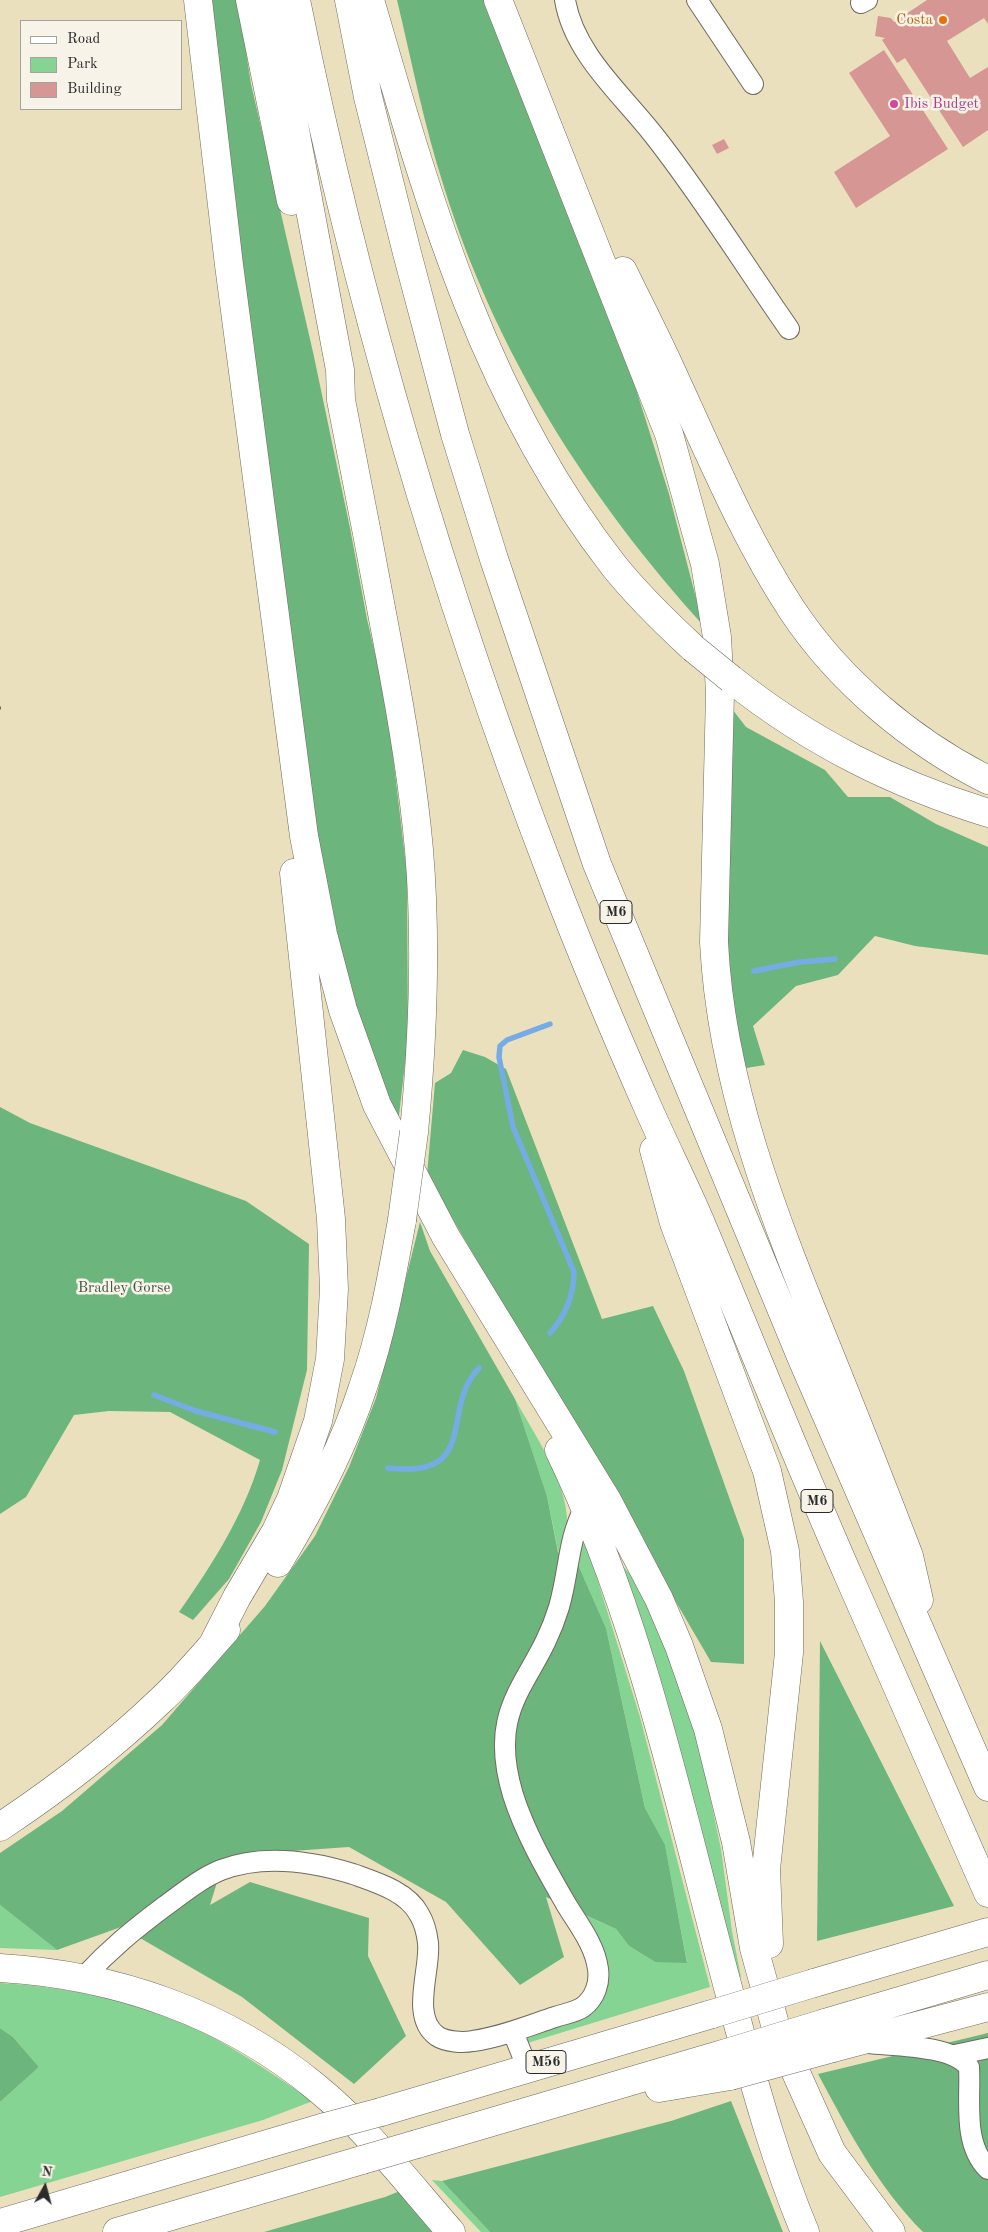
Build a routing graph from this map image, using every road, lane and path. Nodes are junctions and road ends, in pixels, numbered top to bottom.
1 (198, 0) edge
2 (250, 0) edge
3 (273, 0) edge
4 (296, 0) edge
5 (349, 0) edge
6 (370, 0) edge
7 (498, 0) edge
8 (565, 0) edge
9 (697, 0) edge
10 (753, 84) dead end
11 (568, 174) junction
12 (789, 329) dead end
13 (341, 400) junction
14 (286, 708) junction
15 (988, 780) edge
16 (988, 813) edge
17 (648, 1108) junction
18 (494, 1317) junction
19 (585, 1507) junction
20 (213, 1644) junction
21 (934, 1665) junction
22 (988, 1787) edge
23 (0, 1827) edge
24 (988, 1893) edge
25 (978, 1935) edge
26 (0, 1968) edge
27 (986, 1976) edge
28 (82, 1978) junction
29 (988, 2007) edge
30 (513, 2032) junction
31 (838, 2038) junction
32 (988, 2048) edge
33 (955, 2055) junction
34 (527, 2067) junction
35 (804, 2096) junction
36 (987, 2169) edge
37 (0, 2223) edge
38 (117, 2232) edge
39 (451, 2232) edge
40 (805, 2232) edge
41 (891, 2232) edge

1 - 14 highway
2 - 13 highway
3 - 13 highway
4 - 17 highway, M6
5 - 21 highway, M6
6 - 16 highway, bridge
7 - 11 highway
8 - 12 lane
9 - 10 lane
11 - 15 highway
11 - 21 highway
13 - 20 highway, bridge
14 - 18 highway
14 - 20 highway
17 - 24 highway, M6
17 - 35 highway
18 - 19 highway
18 - 35 highway
19 - 30 lane
19 - 40 highway
20 - 23 highway
21 - 22 highway, M6
25 - 34 highway, M56, bridge
26 - 28 highway
27 - 31 highway
28 - 30 lane
28 - 39 highway
29 - 31 highway
30 - 34 lane
31 - 33 lane
31 - 38 highway, bridge
32 - 33 lane
33 - 36 lane
34 - 37 highway, M56, bridge
35 - 41 highway

